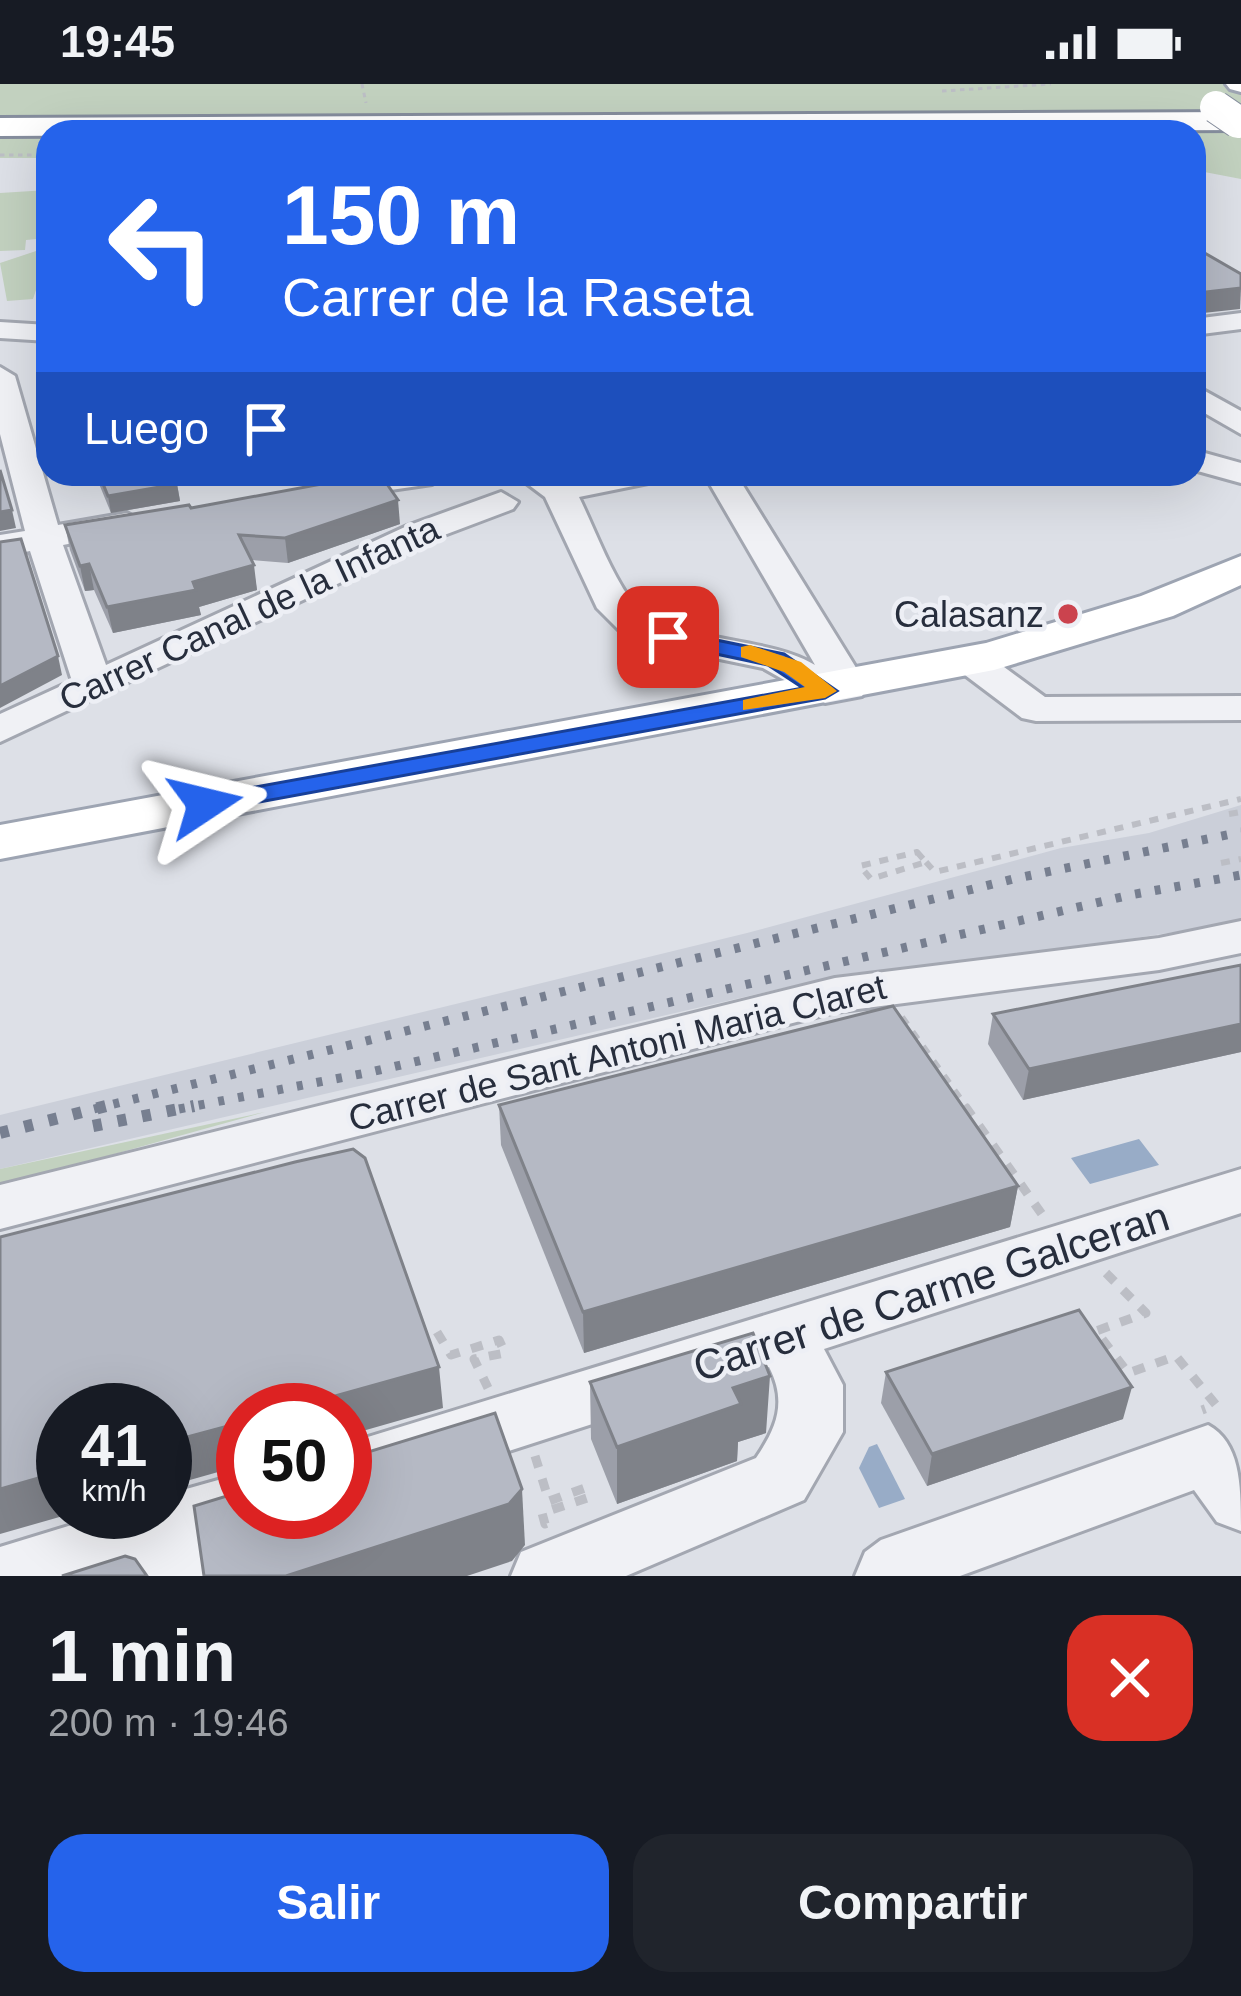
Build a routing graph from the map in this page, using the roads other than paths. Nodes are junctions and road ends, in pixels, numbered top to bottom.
1 (1150, 93) dead end
2 (1088, 100) junction
3 (1231, 103) edge
4 (406, 120) edge
5 (866, 120) edge
6 (1142, 120) edge
7 (36, 125) edge
8 (0, 126) edge
9 (36, 126) edge
10 (36, 139) edge
11 (0, 140) edge
12 (1206, 142) edge
13 (1241, 142) edge
14 (1241, 321) edge
15 (1206, 325) edge
16 (0, 330) edge
17 (36, 332) edge
18 (2, 392) edge
19 (1206, 402) edge
20 (1241, 425) edge
21 (343, 486) edge
22 (433, 486) edge
23 (540, 486) edge
24 (548, 486) edge
25 (726, 486) edge
26 (478, 491) edge
27 (296, 494) edge
28 (170, 516) edge
29 (44, 538) junction
30 (0, 545) edge
31 (1241, 569) edge
32 (971, 661) junction
33 (92, 682) junction
34 (836, 689) junction
35 (1241, 708) edge
36 (0, 730) edge
37 (0, 842) edge
38 (1241, 937) edge
39 (1241, 1191) edge
40 (0, 1207) edge
41 (785, 1337) junction
42 (1216, 1456) edge
43 (372, 1466) edge
44 (216, 1521) edge
45 (168, 1551) edge
46 (898, 1569) edge
47 (12, 1576) edge
48 (546, 1576) edge

1 - 2 highway
2 - 3 highway
2 - 4 highway
3 - 5 highway
3 - 6 highway
7 - 8 highway
8 - 9 highway
10 - 11 highway
12 - 13 highway
14 - 15 street
16 - 17 street
18 - 29 street
19 - 20 street
21 - 27 street
22 - 26 street
23 - 26 street, Carrer Canal de la Infanta
24 - 34 street
25 - 34 street
26 - 33 street, Carrer Canal de la Infanta
28 - 29 street
29 - 30 street
29 - 33 street
31 - 32 main road
32 - 34 main road
32 - 35 street
33 - 36 street, Carrer Canal de la Infanta
34 - 37 main road
38 - 40 street, Carrer de Sant Antoni Maria Claret
39 - 41 street, Carrer de Carme Galceran
41 - 43 street, Carrer de Carme Galceran
41 - 48 street
42 - 46 street
44 - 45 street
45 - 47 street

